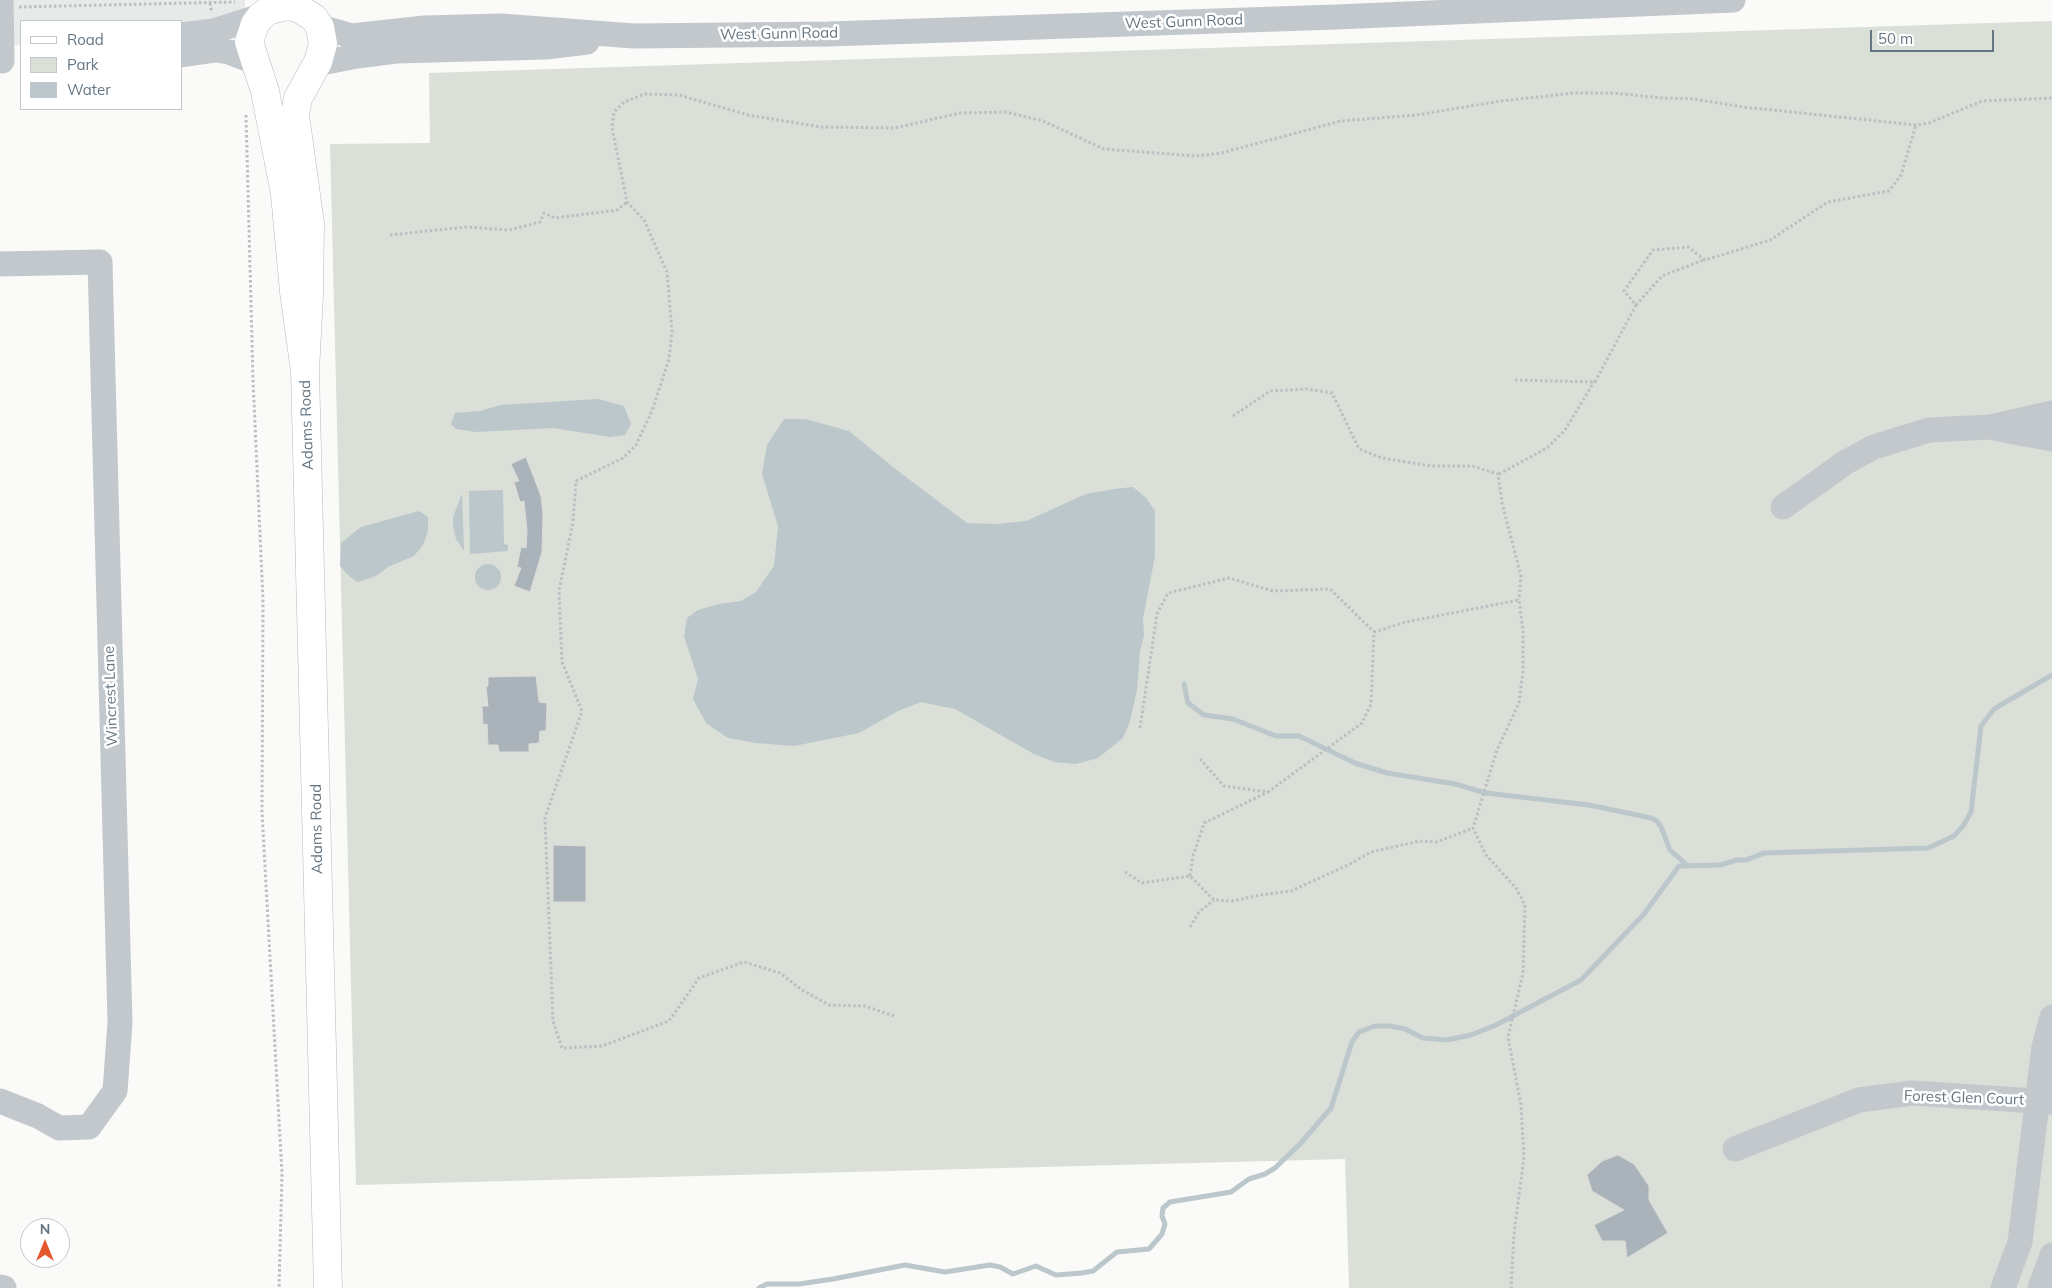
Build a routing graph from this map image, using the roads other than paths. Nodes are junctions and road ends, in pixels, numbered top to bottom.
1 (1733, 0) edge
2 (1, 4) edge
3 (258, 8) edge
4 (1336, 8) edge
5 (316, 16) edge
6 (182, 35) edge
7 (634, 36) junction
8 (182, 55) edge
9 (11, 61) edge
10 (256, 64) junction
11 (314, 66) junction
12 (0, 264) edge
13 (305, 371) junction
14 (2052, 413) edge
15 (1991, 427) junction
16 (2052, 439) edge
17 (1783, 507) dead end
18 (2052, 1017) edge
19 (0, 1101) edge
20 (2046, 1101) edge
21 (1735, 1149) dead end
22 (2052, 1255) edge
23 (0, 1287) edge
24 (4, 1288) edge
25 (328, 1288) edge
26 (2002, 1288) edge
27 (2040, 1288) edge

1 - 4 street, West Gunn Road
2 - 9 street
3 - 5 main road, West Gunn Road
3 - 6 street, West Gunn Road
3 - 10 main road, Adams Road
4 - 7 street, West Gunn Road
5 - 7 street, West Gunn Road
5 - 11 main road, Adams Road
7 - 11 street, West Gunn Road
8 - 10 street, West Gunn Road
10 - 11 main road, West Gunn Road
10 - 13 main road, Adams Road
11 - 13 main road, Adams Road
12 - 19 street, Wincrest Lane
13 - 25 main road, Adams Road
14 - 15 street
15 - 16 street
15 - 17 street
18 - 20 street
20 - 21 street, Forest Glen Court
20 - 26 street
22 - 27 street
23 - 24 street

